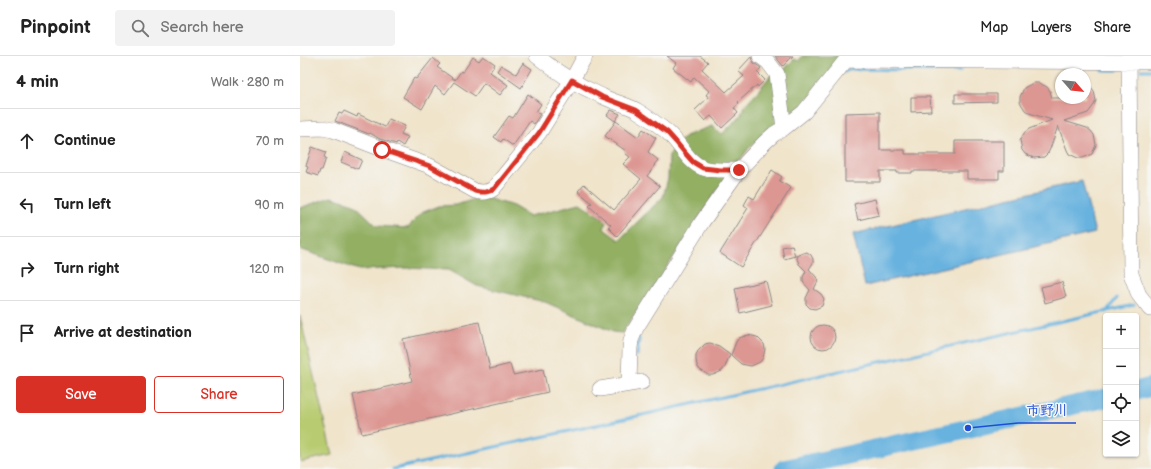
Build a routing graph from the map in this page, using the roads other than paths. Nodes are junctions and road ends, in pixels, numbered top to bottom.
1 (537, 56) edge
2 (585, 56) edge
3 (760, 56) edge
4 (855, 59) edge
5 (967, 59) edge
6 (1050, 59) edge
7 (1129, 59) edge
8 (1151, 62) edge
9 (572, 80) junction
10 (784, 128) junction
11 (300, 129) edge
12 (739, 170) junction
13 (1151, 309) edge
14 (600, 389) dead end

1 - 9 street
2 - 9 street
3 - 10 street
4 - 5 street
4 - 10 street
5 - 6 street
6 - 7 street
7 - 8 street
7 - 13 street
9 - 11 street
9 - 12 street
10 - 12 street
12 - 14 street

